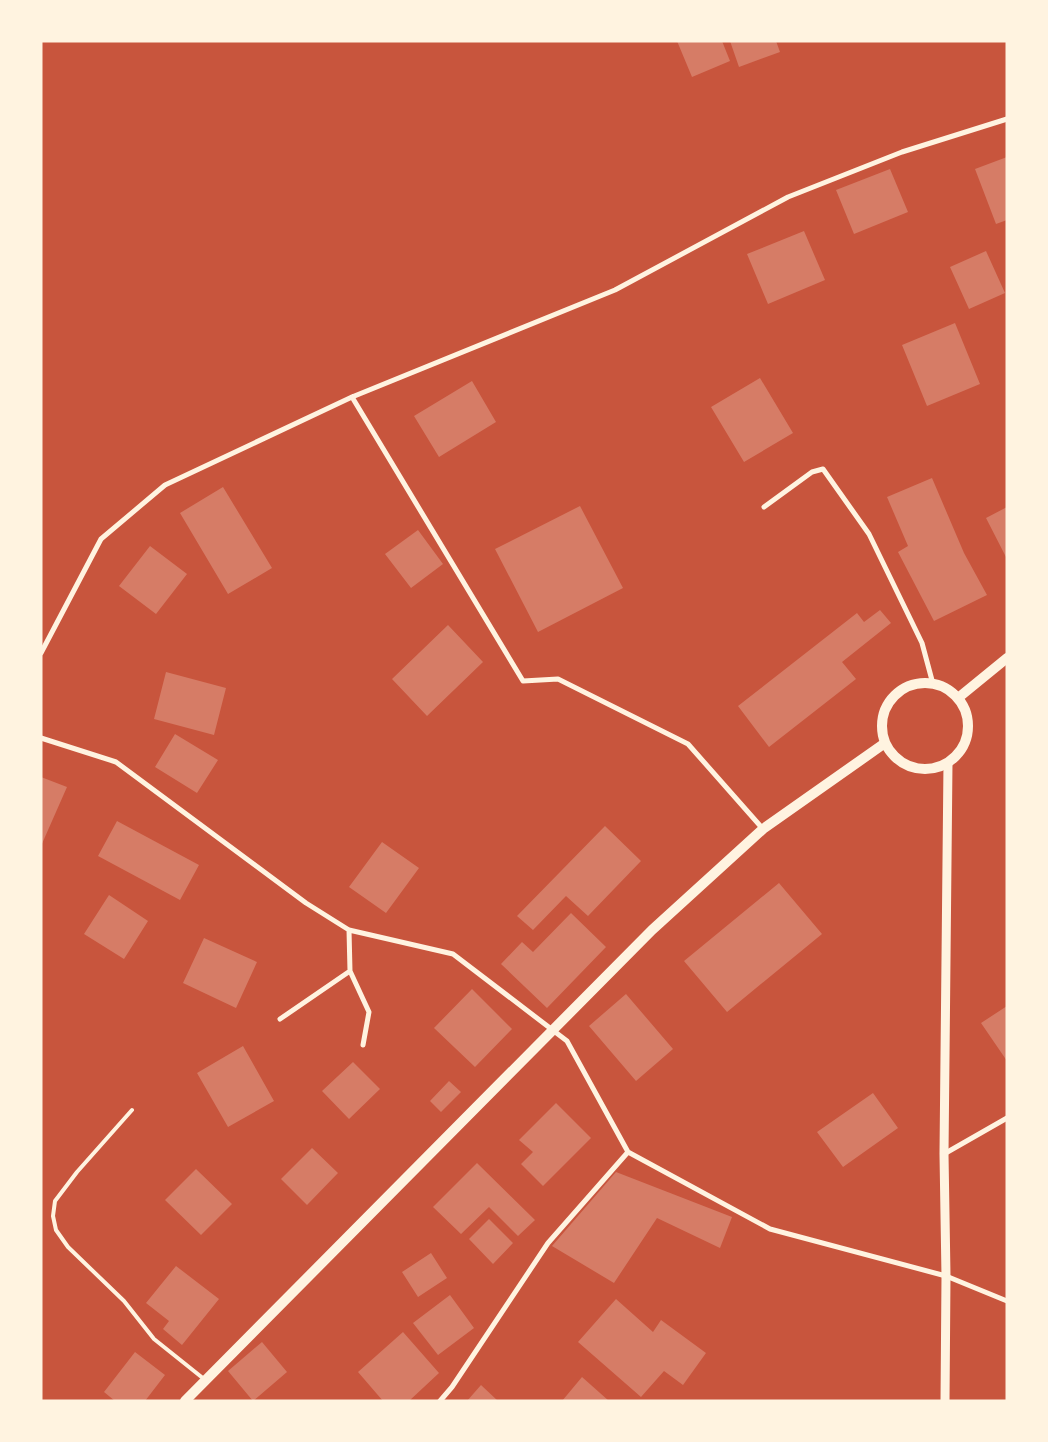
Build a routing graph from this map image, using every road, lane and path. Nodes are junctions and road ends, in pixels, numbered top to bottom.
1 (1007, 119) edge
2 (352, 397) junction
3 (764, 506) dead end
4 (41, 652) edge
5 (1007, 658) edge
6 (933, 684) junction
7 (958, 698) junction
8 (41, 738) edge
9 (886, 743) junction
10 (948, 763) junction
11 (763, 829) junction
12 (349, 930) junction
13 (350, 971) junction
14 (280, 1019) dead end
15 (552, 1031) junction
16 (363, 1045) dead end
17 (132, 1110) dead end
18 (1007, 1118) edge
19 (628, 1152) junction
20 (944, 1154) junction
21 (946, 1276) junction
22 (1007, 1301) edge
23 (205, 1381) junction
24 (185, 1401) edge
25 (440, 1401) edge
26 (945, 1401) edge

1 - 2 street
2 - 4 street
2 - 11 street
3 - 6 street
5 - 7 main road
6 - 7 main road
6 - 9 main road
7 - 10 main road
8 - 12 street
9 - 10 main road
9 - 11 main road
10 - 20 street
11 - 15 main road
12 - 13 street
12 - 15 street
13 - 14 street
13 - 16 street
15 - 19 street
15 - 23 main road
17 - 23 lane
18 - 20 street
19 - 21 street
19 - 25 street
20 - 21 street
21 - 22 street
21 - 26 street
23 - 24 main road

